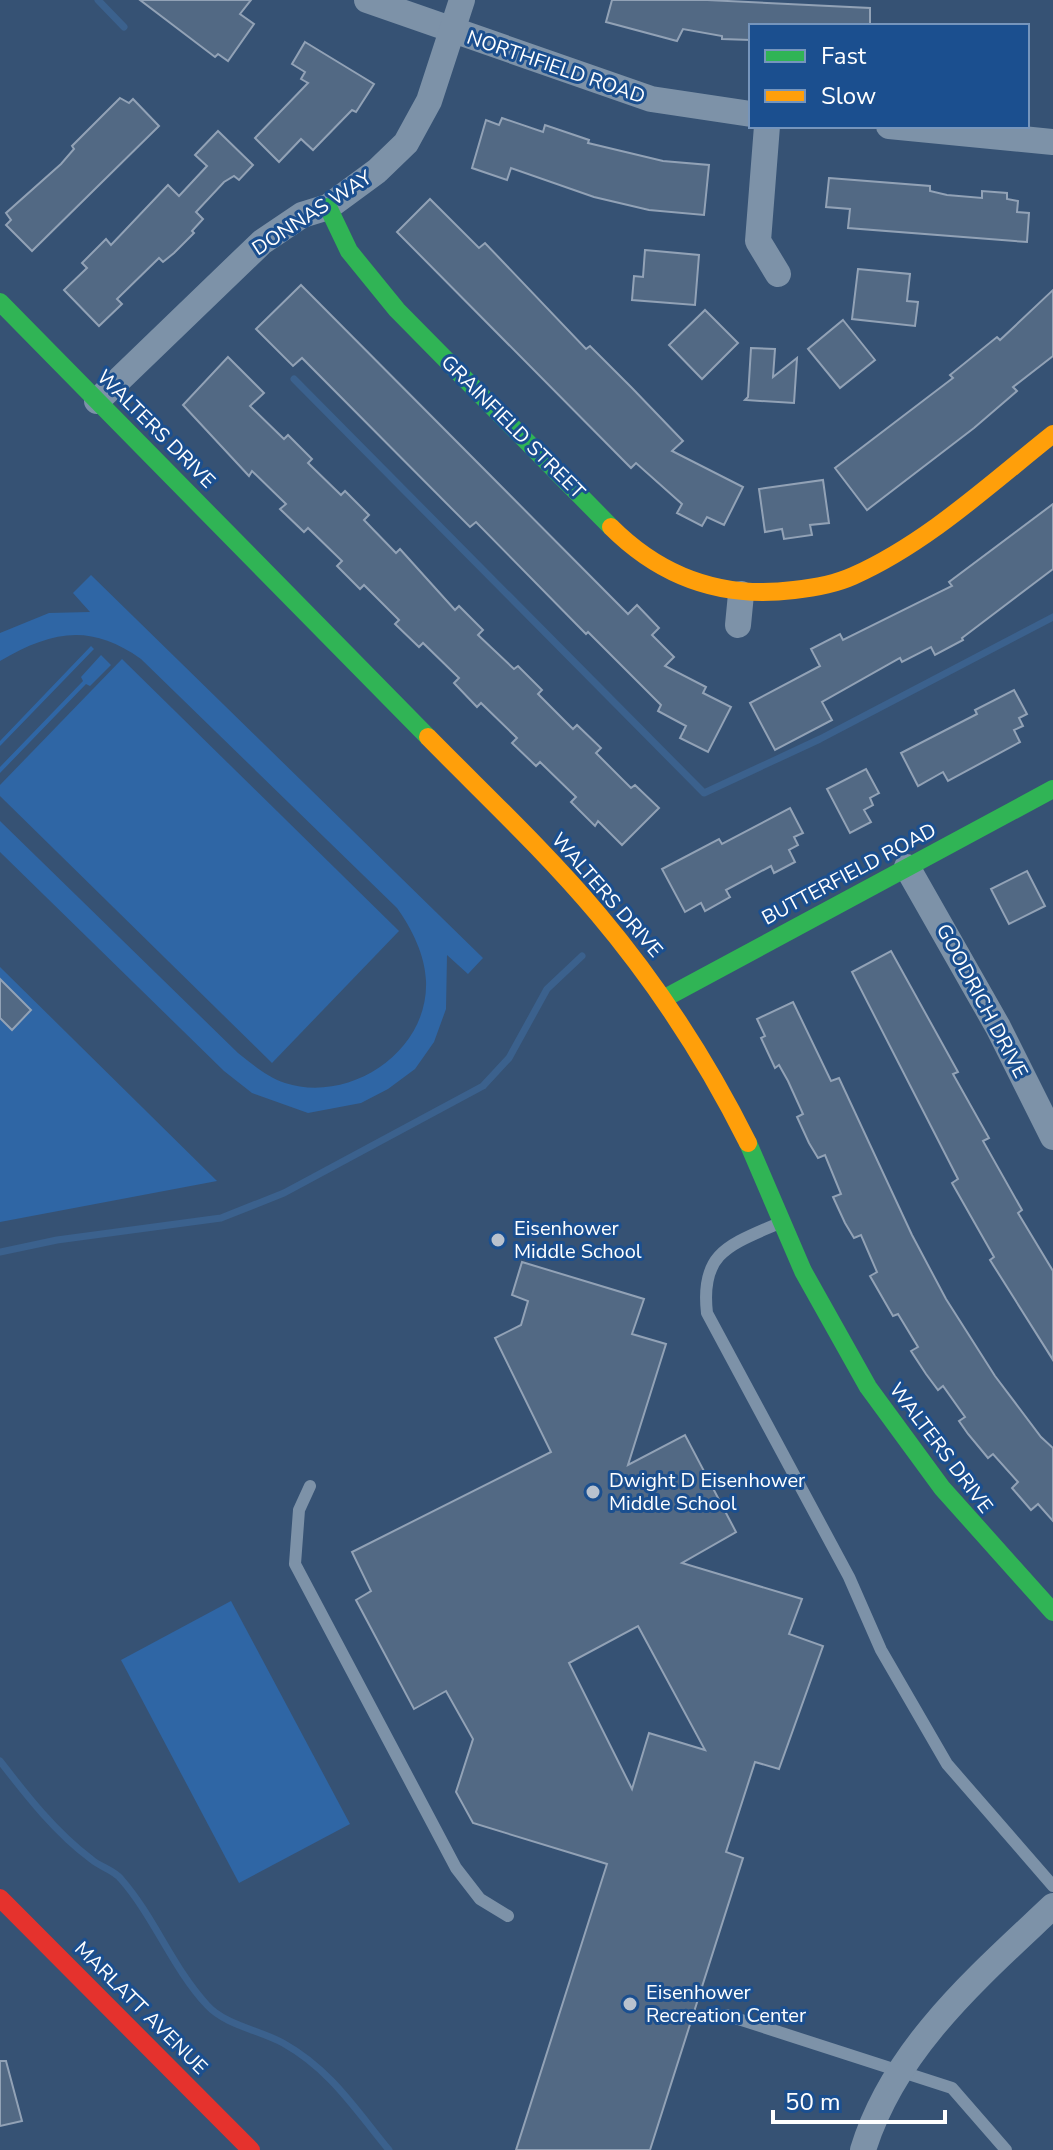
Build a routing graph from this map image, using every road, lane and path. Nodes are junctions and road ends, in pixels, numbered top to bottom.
1 (367, 0) edge
2 (462, 0) edge
3 (453, 32) junction
4 (749, 114) edge
5 (767, 128) edge
6 (910, 128) edge
7 (1053, 142) edge
8 (328, 207) junction
9 (778, 274) dead end
10 (4, 314) edge
11 (97, 401) junction
12 (1053, 434) edge
13 (741, 594) junction
14 (738, 625) dead end
15 (1053, 789) edge
16 (907, 867) junction
17 (665, 998) junction
18 (1053, 1137) edge
19 (780, 1222) junction
20 (310, 1486) dead end
21 (1053, 1612) edge
22 (1053, 1886) edge
23 (0, 1898) edge
24 (1053, 1906) edge
25 (508, 1916) dead end
26 (726, 2015) dead end
27 (901, 2069) junction
28 (251, 2150) edge
29 (863, 2150) edge
30 (1006, 2150) edge

1 - 3 street, NORTHFIELD ROAD
2 - 3 street, DONNAS WAY
3 - 4 street, NORTHFIELD ROAD
3 - 8 street, DONNAS WAY
5 - 9 street
6 - 7 street
8 - 11 street, DONNAS WAY
8 - 13 street, GRAINFIELD STREET
10 - 11 street, WALTERS DRIVE
11 - 17 street, WALTERS DRIVE
12 - 13 street, GRAINFIELD STREET
13 - 14 street
15 - 16 street, BUTTERFIELD ROAD
16 - 17 street, BUTTERFIELD ROAD
16 - 18 street, GOODRICH DRIVE
17 - 19 street, WALTERS DRIVE
19 - 21 street, WALTERS DRIVE
19 - 22 lane
20 - 25 lane
23 - 28 street, MARLATT AVENUE
24 - 27 street
26 - 27 lane
27 - 29 street
27 - 30 lane

